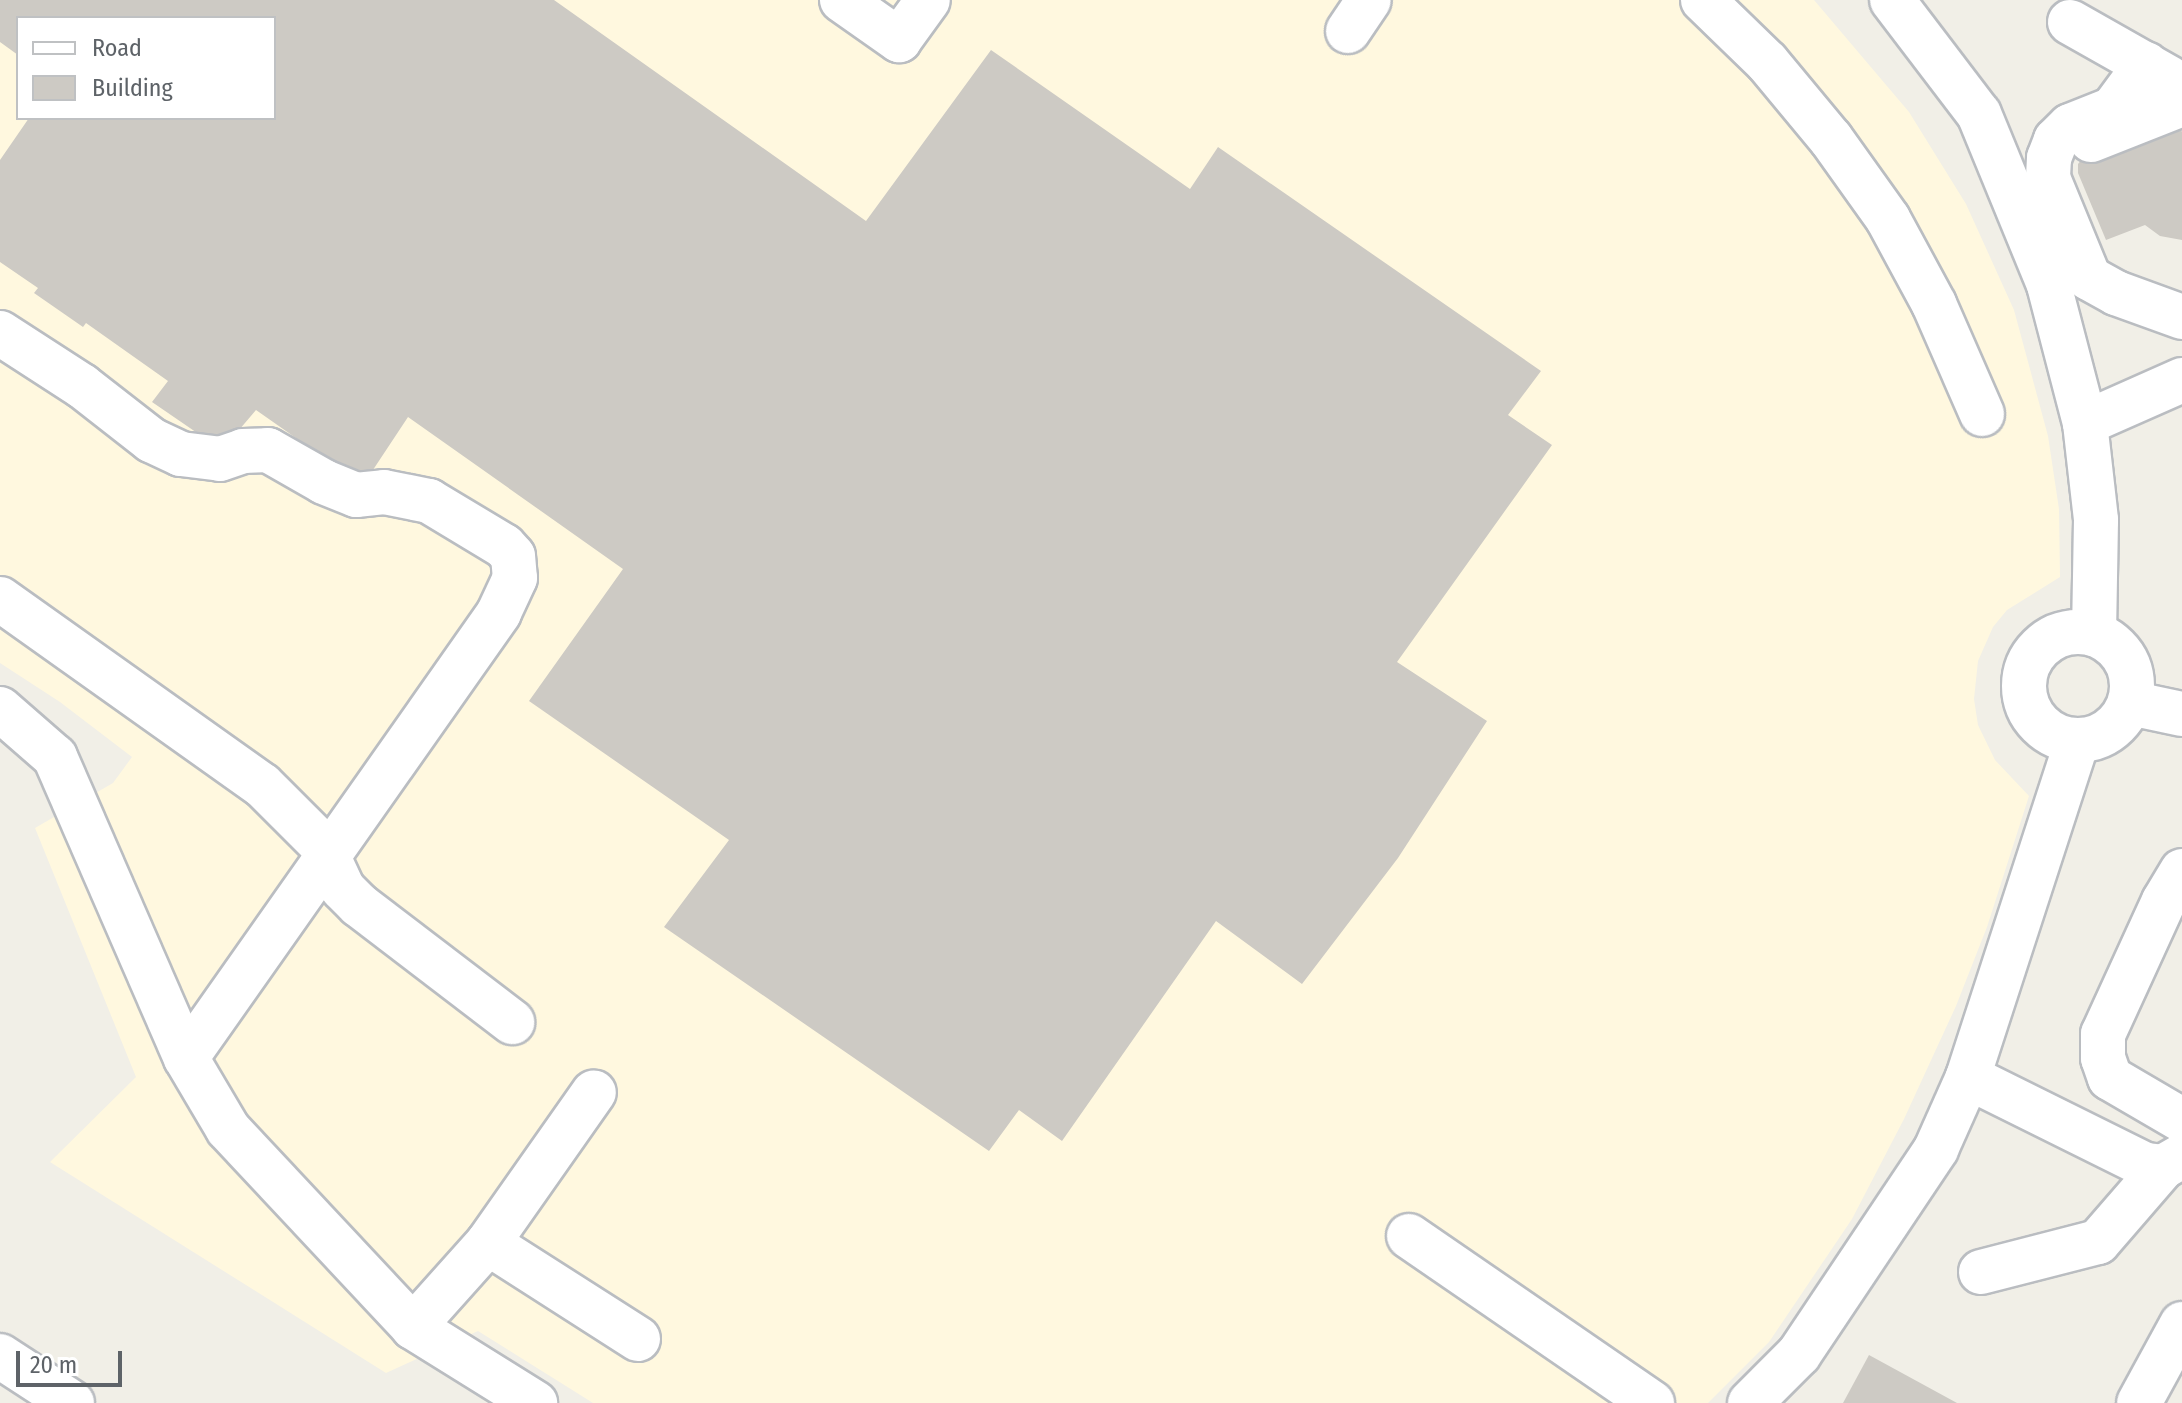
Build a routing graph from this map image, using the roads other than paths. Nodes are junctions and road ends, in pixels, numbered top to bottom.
1 (842, 0) edge
2 (928, 0) edge
3 (1703, 0) edge
4 (1892, 0) edge
5 (2070, 22) dead end
6 (2164, 74) edge
7 (2182, 104) edge
8 (2116, 293) junction
9 (2182, 317) edge
10 (0, 333) edge
11 (2182, 380) edge
12 (1982, 414) dead end
13 (2085, 423) junction
14 (0, 599) edge
15 (2094, 634) junction
16 (2130, 703) junction
17 (0, 709) edge
18 (2182, 714) edge
19 (2077, 741) junction
20 (328, 857) junction
21 (2182, 871) edge
22 (512, 1022) dead end
23 (186, 1058) junction
24 (1968, 1077) junction
25 (594, 1092) dead end
26 (2182, 1120) edge
27 (2172, 1161) edge
28 (1409, 1236) dead end
29 (488, 1243) junction
30 (1981, 1272) dead end
31 (2182, 1324) edge
32 (413, 1327) junction
33 (638, 1339) dead end
34 (0, 1356) edge
35 (72, 1403) edge
36 (535, 1403) edge
37 (1652, 1403) edge
38 (1750, 1403) edge
39 (2139, 1403) edge

1 - 2 street
3 - 12 street
4 - 13 street
5 - 6 street
6 - 8 street
7 - 8 street
8 - 9 street
10 - 20 street
11 - 13 street
13 - 15 street
14 - 20 street
15 - 16 street
15 - 19 street
16 - 18 street
16 - 19 street
17 - 23 street
19 - 24 street
20 - 22 street
20 - 23 street
21 - 26 street
23 - 32 street
24 - 27 street
24 - 38 street
25 - 29 street
27 - 30 street
28 - 37 street
29 - 32 street
29 - 33 street
31 - 39 street
32 - 36 street
34 - 35 street

